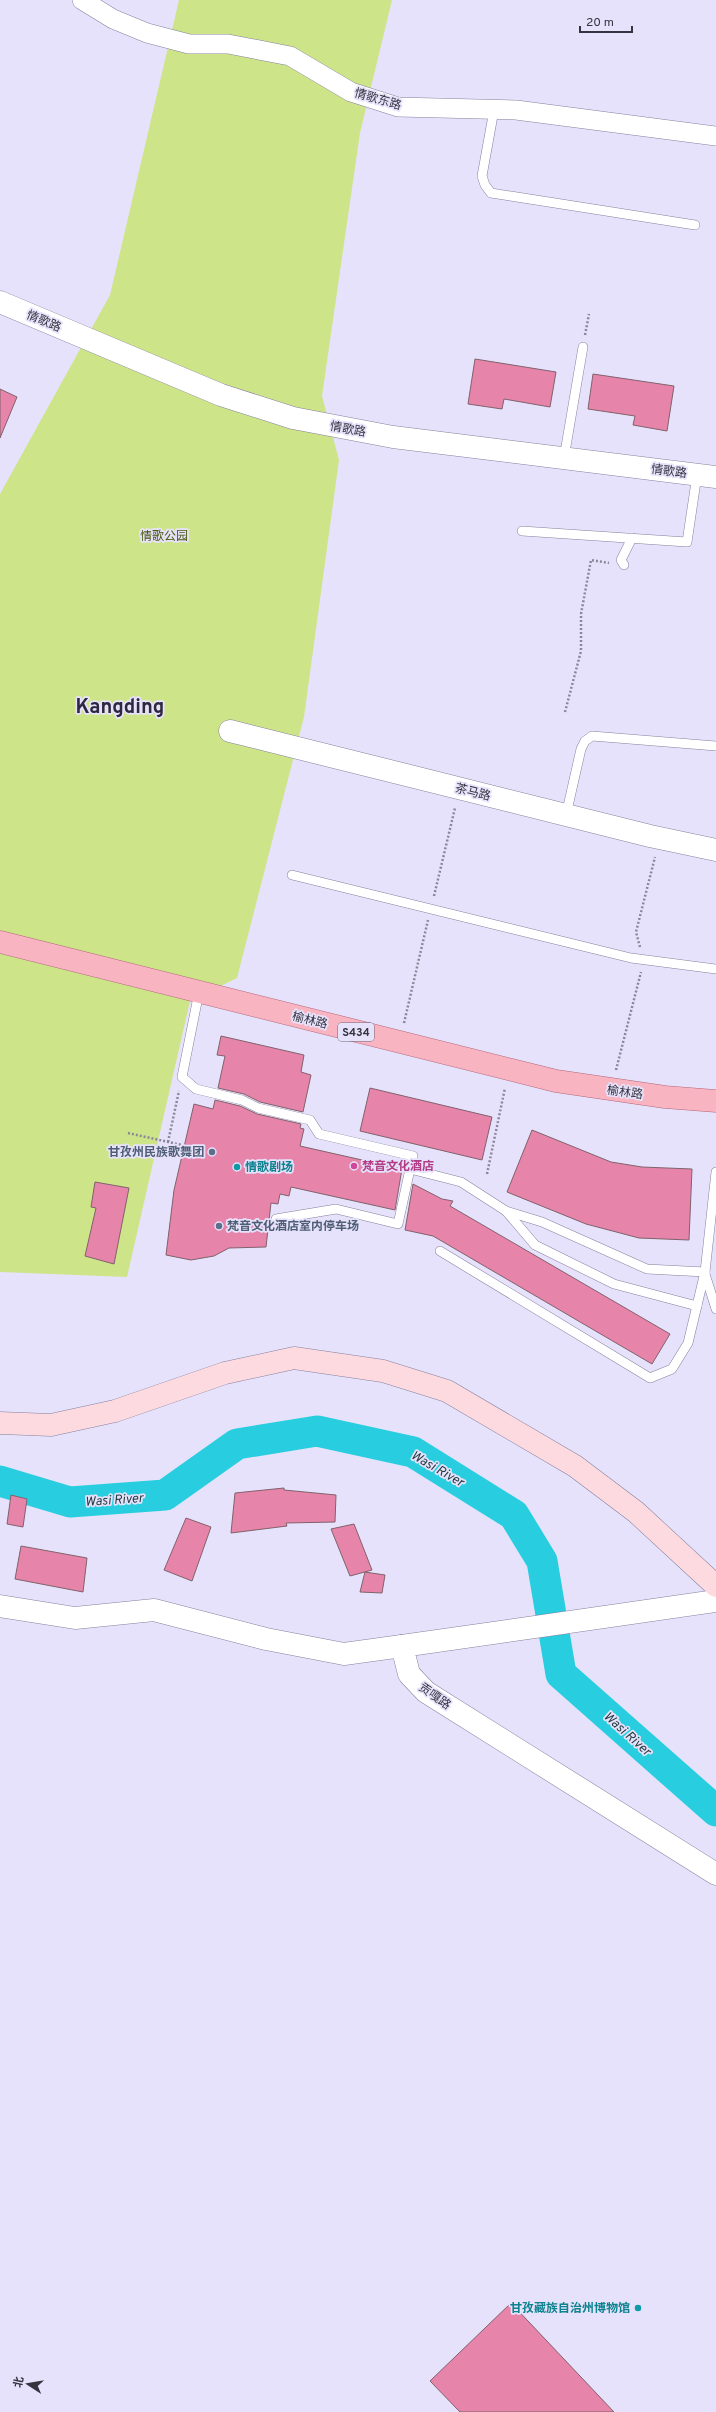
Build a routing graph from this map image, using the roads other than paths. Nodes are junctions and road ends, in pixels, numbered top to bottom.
1 (82, 0) edge
2 (494, 110) junction
3 (716, 136) edge
4 (695, 225) dead end
5 (0, 302) edge
6 (583, 347) road end
7 (564, 458) junction
8 (706, 476) edge
9 (522, 530) dead end
10 (632, 538) junction
11 (624, 565) road end
12 (230, 731) dead end
13 (716, 746) edge
14 (566, 815) junction
15 (716, 850) edge
16 (292, 875) dead end
17 (0, 942) edge
18 (716, 969) edge
19 (199, 992) junction
20 (716, 1101) edge
21 (410, 1169) junction
22 (716, 1172) edge
23 (506, 1211) junction
24 (276, 1218) dead end
25 (440, 1251) dead end
26 (705, 1272) junction
27 (697, 1306) junction
28 (716, 1309) edge
29 (0, 1423) edge
30 (716, 1586) edge
31 (716, 1601) edge
32 (0, 1606) edge
33 (402, 1646) junction
34 (716, 1874) edge

1 - 2 street, 情歌东路
2 - 3 street, 情歌东路
2 - 4 lane
5 - 7 street, 情歌路
6 - 7 lane
7 - 8 street, 情歌路
8 - 10 lane
9 - 10 lane
10 - 11 lane
12 - 14 street, 茶马路
13 - 14 lane
14 - 15 street, 茶马路
16 - 18 lane
17 - 19 main road, 榆林路 / S434
19 - 20 main road, 榆林路 / S434
19 - 21 lane
21 - 23 lane
21 - 24 lane
22 - 26 lane
23 - 26 lane
23 - 27 lane
25 - 27 lane
26 - 27 lane
26 - 28 lane
29 - 30 main road
31 - 33 street
32 - 33 street
33 - 34 street, 贡嘎路

